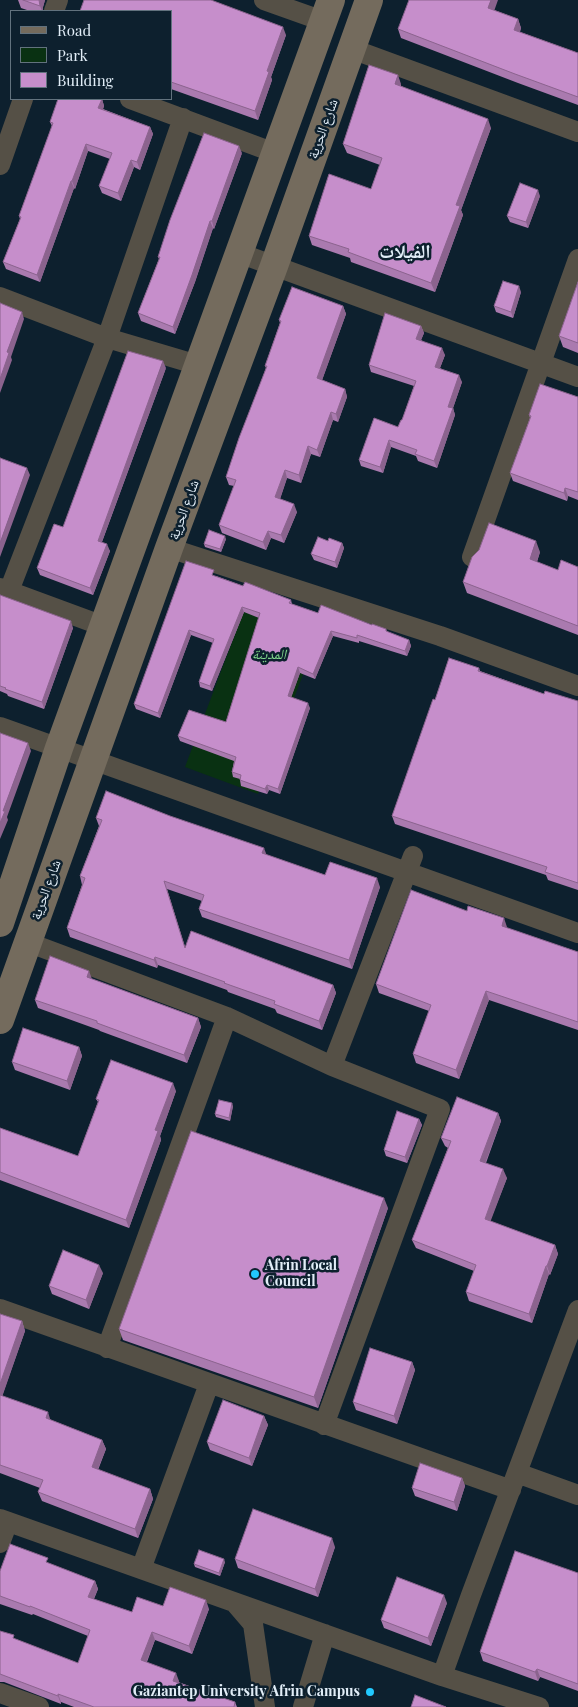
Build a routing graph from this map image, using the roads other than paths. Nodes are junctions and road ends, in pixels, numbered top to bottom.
1 (264, 0) edge
2 (369, 0) edge
3 (327, 10) edge
4 (352, 49) junction
5 (23, 100) edge
6 (133, 100) edge
7 (183, 118) junction
8 (578, 132) edge
9 (275, 153) junction
10 (0, 166) edge
11 (238, 253) junction
12 (578, 259) edge
13 (274, 266) junction
14 (0, 297) edge
15 (108, 338) junction
16 (540, 363) junction
17 (198, 365) junction
18 (578, 377) edge
19 (169, 548) junction
20 (472, 557) edge
21 (4, 589) edge
22 (103, 626) junction
23 (578, 686) edge
24 (0, 726) edge
25 (59, 748) junction
26 (94, 760) junction
27 (410, 864) junction
28 (0, 923) edge
29 (578, 933) edge
30 (27, 942) junction
31 (227, 1017) junction
32 (0, 1020) edge
33 (332, 1066) junction
34 (0, 1309) edge
35 (578, 1310) edge
36 (107, 1348) junction
37 (209, 1384) junction
38 (324, 1425) junction
39 (514, 1481) junction
40 (578, 1495) edge
41 (4, 1520) edge
42 (0, 1543) edge
43 (141, 1569) junction
44 (234, 1602) junction
45 (325, 1634) junction
46 (442, 1676) junction
47 (4, 1699) edge
48 (39, 1707) edge
49 (265, 1707) edge
50 (304, 1707) edge
51 (538, 1707) edge

1 - 3 street
2 - 4 main road, شارع الحرية
3 - 9 main road
4 - 8 street
4 - 13 main road, شارع الحرية
5 - 10 street
6 - 7 street
7 - 9 street
7 - 15 street
9 - 11 main road
11 - 13 street
11 - 17 main road
12 - 16 street
13 - 16 street
13 - 19 main road, شارع الحرية
14 - 15 street
15 - 17 street
15 - 21 street
16 - 18 street
16 - 20 street
17 - 22 main road
19 - 23 street
19 - 26 main road, شارع الحرية
21 - 22 street
22 - 25 main road
24 - 25 street
25 - 26 street
25 - 28 main road
26 - 27 street
26 - 30 main road, شارع الحرية
27 - 29 street
27 - 33 street
30 - 31 street
30 - 32 main road, شارع الحرية
31 - 33 street
31 - 36 street
33 - 38 street
34 - 36 street
35 - 39 street
36 - 37 street
37 - 38 street
37 - 43 street
38 - 39 street
39 - 40 street
39 - 46 street
41 - 42 street
41 - 43 street
43 - 44 street
44 - 45 street
44 - 49 street
45 - 46 street
45 - 50 street
46 - 51 street
47 - 48 street

